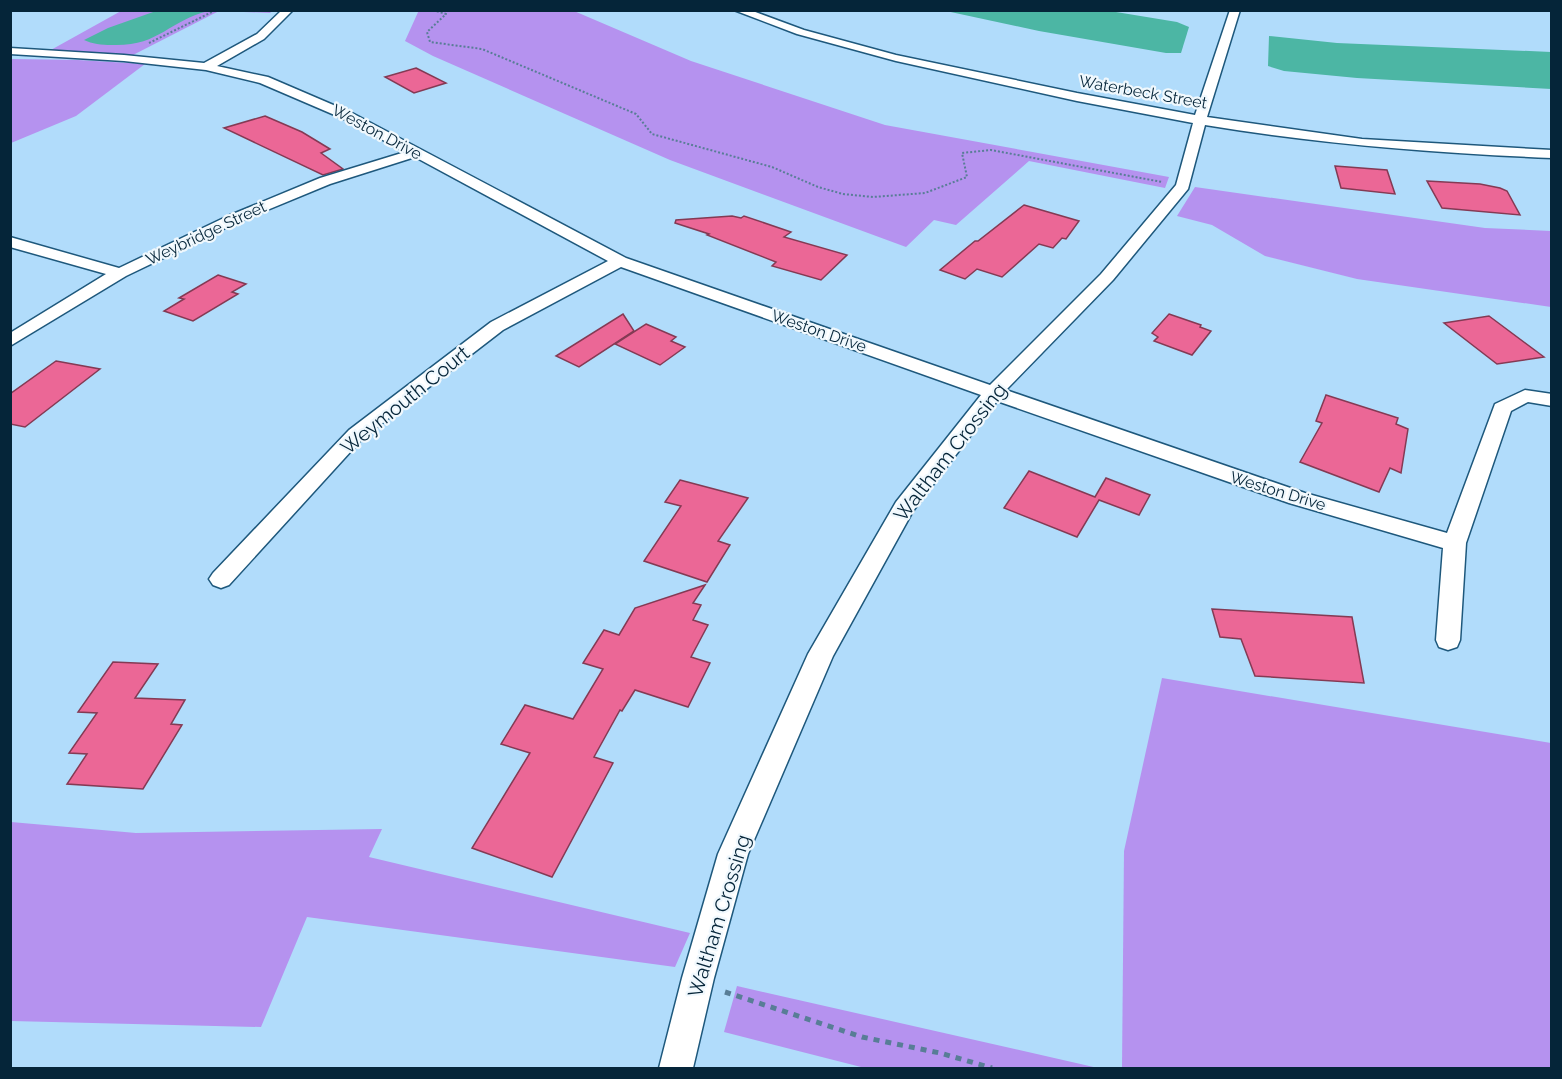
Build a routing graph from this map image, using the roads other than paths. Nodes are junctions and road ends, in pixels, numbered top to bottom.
1 (288, 10) edge
2 (739, 10) edge
3 (1235, 10) edge
4 (10, 51) edge
5 (206, 67) junction
6 (1200, 119) junction
7 (415, 153) junction
8 (1551, 154) edge
9 (10, 242) edge
10 (620, 261) junction
11 (120, 273) junction
12 (10, 341) edge
13 (993, 393) junction
14 (1551, 400) edge
15 (1455, 543) junction
16 (221, 579) dead end
17 (1448, 640) dead end
18 (676, 1068) edge

1 - 5 street
2 - 6 street, Waterbeck Street
3 - 6 street, Waltham Crossing
4 - 5 street, Weston Drive
5 - 7 street, Weston Drive
6 - 8 street, Waterbeck Street
6 - 13 street, Waltham Crossing
7 - 10 street, Weston Drive
7 - 11 street, Weybridge Street
9 - 11 street
10 - 13 street, Weston Drive
10 - 16 street, Weymouth Court
11 - 12 street, Weybridge Street
13 - 15 street, Weston Drive
13 - 18 street, Waltham Crossing
14 - 15 street
15 - 17 street

